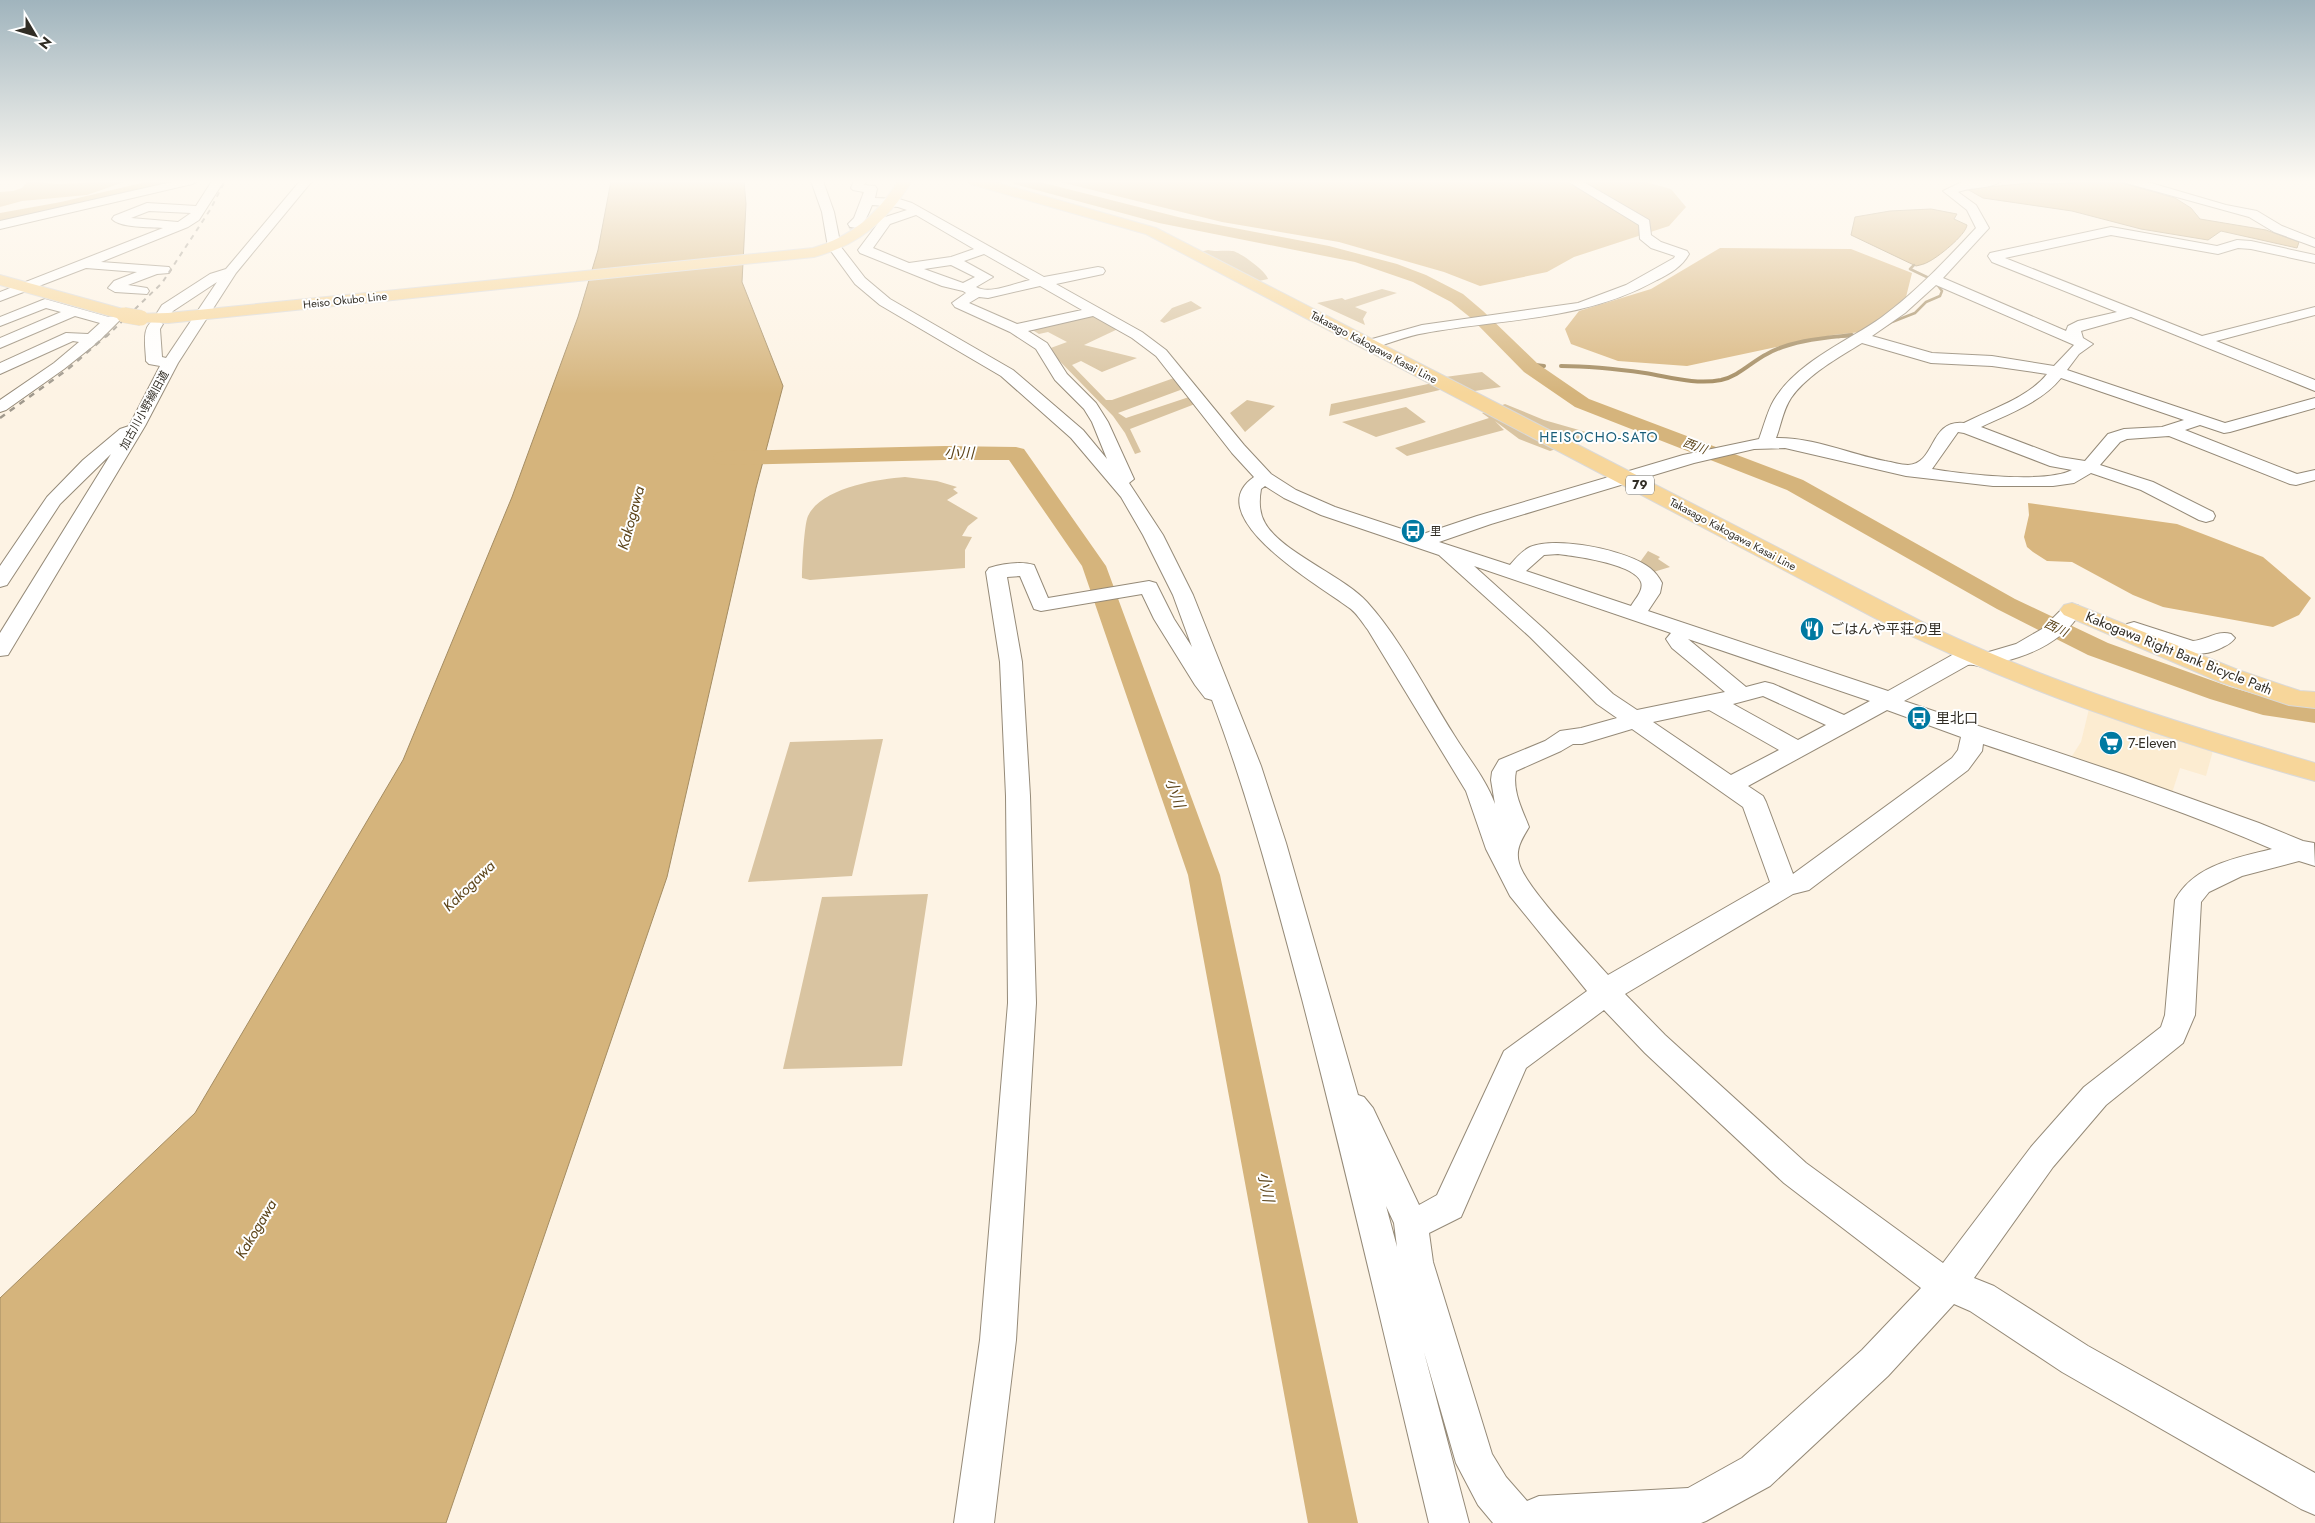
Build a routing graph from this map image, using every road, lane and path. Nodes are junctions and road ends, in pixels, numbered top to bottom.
1 (114, 252) edge
2 (247, 252) edge
3 (809, 252) edge
4 (835, 252) edge
5 (869, 252) edge
6 (977, 252) edge
7 (990, 252) edge
8 (1192, 252) edge
9 (1679, 252) edge
10 (1959, 252) edge
11 (2013, 252) edge
12 (2284, 252) edge
13 (2304, 252) edge
14 (867, 255) junction
15 (2299, 255) junction
16 (2315, 259) edge
17 (953, 261) junction
18 (84, 264) junction
19 (910, 267) junction
20 (160, 269) junction
21 (231, 271) junction
22 (1098, 271) dead end
23 (0, 280) edge
24 (1935, 280) junction
25 (1044, 282) junction
26 (970, 290) junction
27 (142, 291) junction
28 (12, 293) edge
29 (45, 303) junction
30 (1095, 311) junction
31 (2315, 311) edge
32 (74, 312) junction
33 (2131, 313) junction
34 (210, 314) junction
35 (118, 317) junction
36 (0, 322) edge
37 (1015, 329) junction
38 (1861, 338) junction
39 (93, 339) junction
40 (2202, 340) junction
41 (2081, 342) junction
42 (0, 344) edge
43 (1370, 344) junction
44 (985, 350) dead end
45 (170, 363) junction
46 (0, 369) edge
47 (2056, 371) junction
48 (2315, 386) edge
49 (2315, 403) edge
50 (0, 407) edge
51 (2200, 420) junction
52 (137, 426) junction
53 (1967, 428) junction
54 (2168, 430) junction
55 (1766, 442) junction
56 (2089, 467) junction
57 (1906, 471) junction
58 (2315, 475) edge
59 (1265, 478) junction
60 (1626, 478) junction
61 (1129, 495) junction
62 (2206, 516) dead end
63 (1422, 541) junction
64 (1444, 549) junction
65 (1514, 572) junction
66 (0, 581) edge
67 (2071, 612) joint
68 (1636, 613) junction
69 (2132, 626) junction
70 (1685, 630) junction
71 (2224, 638) dead end
72 (0, 650) edge
73 (1979, 659) junction
74 (1742, 695) junction
75 (1888, 699) junction
76 (2315, 700) edge
77 (1712, 702) junction
78 (1224, 704) junction
79 (1631, 719) junction
80 (1845, 724) junction
81 (1973, 732) junction
82 (1798, 750) junction
83 (2315, 772) edge
84 (1731, 785) junction
85 (2311, 850) edge
86 (1506, 861) junction
87 (1787, 885) junction
88 (1605, 992) junction
89 (1342, 1094) junction
90 (1411, 1223) junction
91 (1948, 1285) junction
92 (2315, 1495) edge
93 (974, 1523) edge
94 (1449, 1523) edge
95 (1518, 1523) edge
96 (1523, 1523) edge

1 - 18 street
2 - 21 street, 加古川小野線旧道
3 - 34 main road, Heiso Okubo Line
4 - 61 street
5 - 14 street
6 - 17 street
7 - 25 street
8 - 43 main road, Takasago Kakogawa Kasai Line / 79
9 - 43 street
10 - 24 street
11 - 33 street
12 - 15 street
13 - 15 street
14 - 19 street
14 - 44 street
15 - 16 street
17 - 19 street
17 - 26 street
18 - 20 street
18 - 28 street
19 - 26 street
20 - 27 street
20 - 27 street
21 - 34 street, 加古川小野線旧道
21 - 45 street
22 - 25 street
23 - 28 main road, Heiso Okubo Line
24 - 38 street
24 - 41 street
25 - 26 street
25 - 30 street
26 - 37 street
27 - 35 street
28 - 29 street
28 - 35 main road, Heiso Okubo Line
29 - 32 street
29 - 36 street
30 - 37 street
30 - 59 street
31 - 40 street
32 - 35 street
32 - 42 street
33 - 40 street
33 - 41 street
34 - 35 main road, Heiso Okubo Line, bridge
34 - 45 street, 加古川小野線旧道
35 - 39 street
37 - 61 street
38 - 47 street
38 - 55 street
39 - 46 street
39 - 50 street
40 - 48 street
41 - 47 street
43 - 60 main road, Takasago Kakogawa Kasai Line / 79
45 - 52 street, 加古川小野線旧道
47 - 51 street
47 - 53 street
49 - 51 street
51 - 54 street
52 - 66 street
52 - 72 street, 加古川小野線旧道
53 - 56 street
53 - 57 street
54 - 56 street
54 - 58 street
55 - 57 street
55 - 60 street
56 - 57 street
56 - 62 street
59 - 63 street
59 - 86 street
60 - 63 street
60 - 73 main road, Takasago Kakogawa Kasai Line / 79
61 - 78 street
63 - 64 street
64 - 65 street
64 - 79 street
65 - 68 street
65 - 68 street
67 - 69 main road, Kakogawa Right Bank Bicycle Path
67 - 73 street
68 - 70 street
69 - 71 street
69 - 76 main road, Kakogawa Right Bank Bicycle Path
70 - 74 street
70 - 75 street
73 - 75 street
73 - 83 main road, Takasago Kakogawa Kasai Line / 79
74 - 77 street
74 - 80 street
75 - 80 street
75 - 81 street
77 - 79 street
77 - 82 street
78 - 89 street
78 - 93 street
79 - 84 street
79 - 86 street
80 - 82 street
81 - 85 street
81 - 87 street
82 - 84 street
84 - 87 street
85 - 91 street
86 - 88 street
87 - 88 street
88 - 90 street
88 - 91 street
89 - 90 street
89 - 94 street
90 - 95 street
91 - 92 street
91 - 96 street

